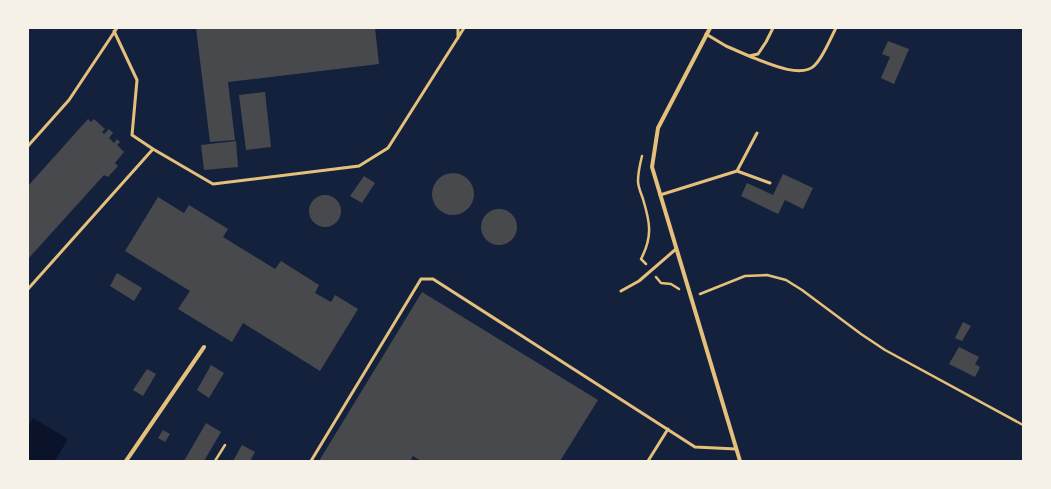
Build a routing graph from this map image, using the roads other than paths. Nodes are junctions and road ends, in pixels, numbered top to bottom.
1 (458, 28) edge
2 (464, 28) edge
3 (710, 28) edge
4 (773, 28) edge
5 (836, 28) edge
6 (116, 30) edge
7 (706, 34) junction
8 (458, 38) junction
9 (749, 56) junction
10 (757, 133) dead end
11 (28, 146) edge
12 (153, 149) junction
13 (737, 171) junction
14 (770, 182) dead end
15 (660, 195) junction
16 (676, 249) junction
17 (28, 289) edge
18 (622, 291) dead end
19 (204, 347) dead end
20 (668, 429) junction
21 (736, 449) junction
22 (126, 461) edge
23 (310, 461) edge
24 (648, 461) edge
25 (740, 461) edge

1 - 8 lane
2 - 8 lane
3 - 7 street
4 - 9 lane
5 - 9 lane
6 - 11 lane
6 - 12 lane
7 - 9 lane
7 - 15 street
8 - 12 lane
10 - 13 lane
12 - 17 lane
13 - 14 lane
13 - 15 lane
15 - 16 street
16 - 18 lane
16 - 21 street
19 - 22 street
20 - 21 lane
20 - 23 lane
20 - 24 lane
21 - 25 street

